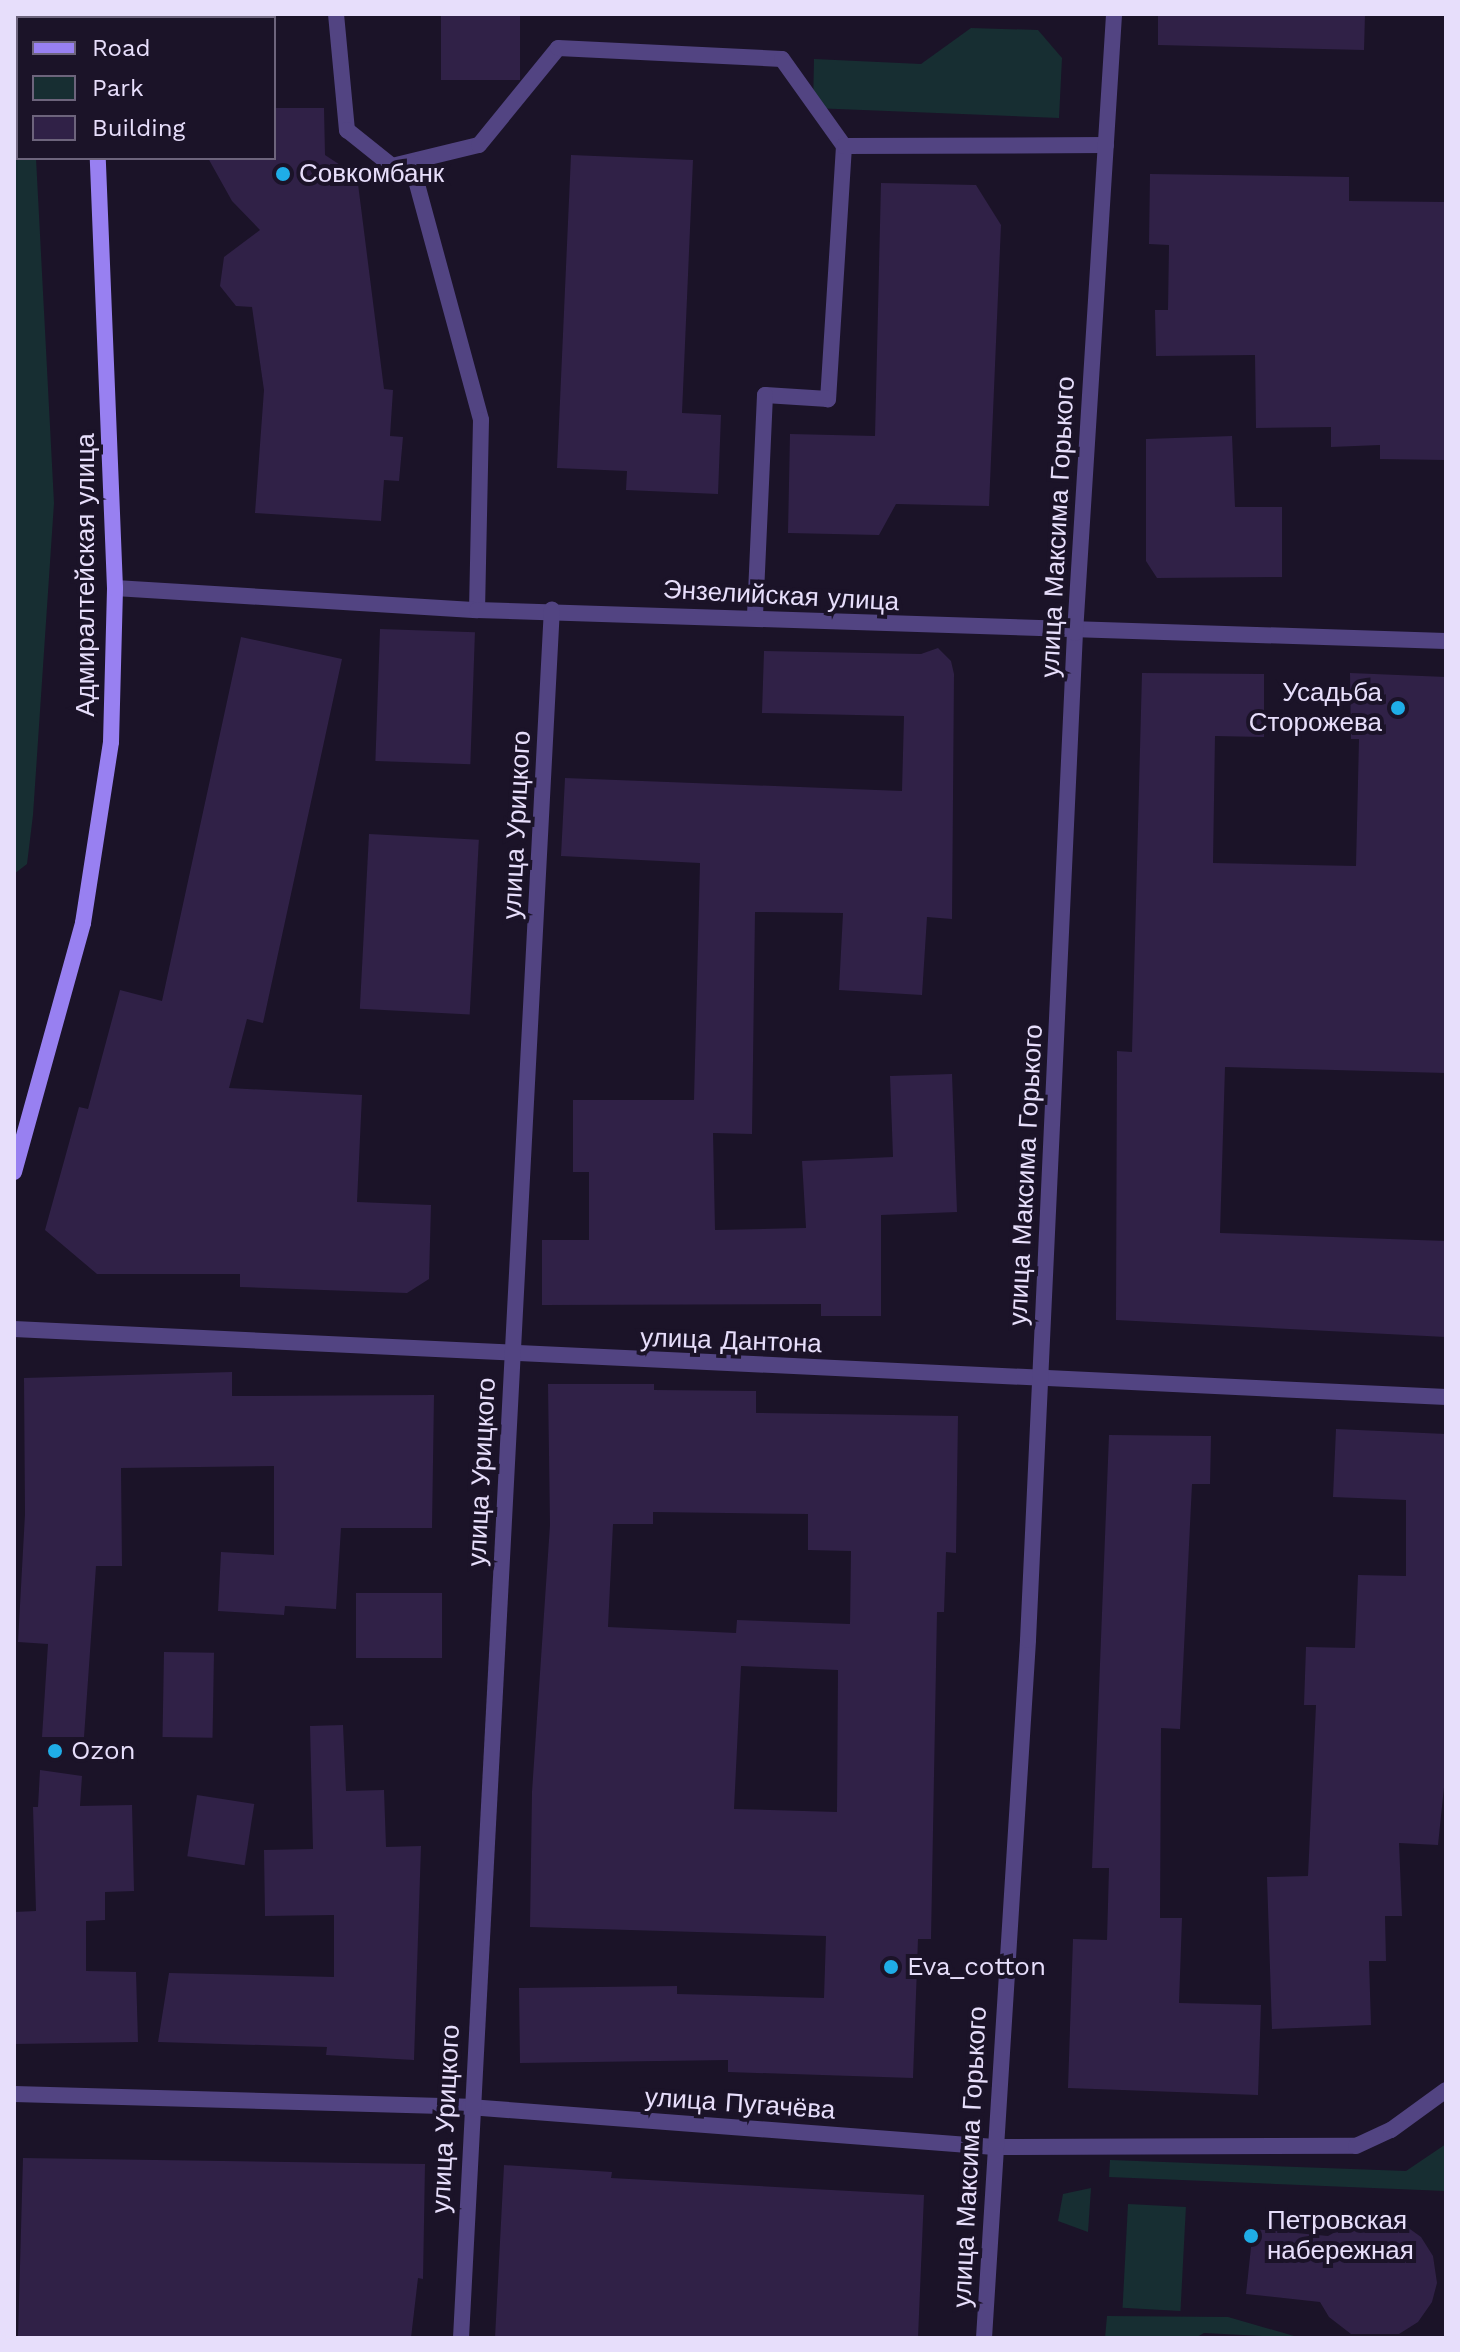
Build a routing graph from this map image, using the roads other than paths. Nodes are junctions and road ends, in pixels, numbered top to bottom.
1 (336, 14) edge
2 (1114, 14) edge
3 (1106, 145) junction
4 (844, 146) junction
5 (98, 160) edge
6 (411, 162) junction
7 (115, 588) junction
8 (552, 609) junction
9 (477, 610) junction
10 (755, 618) junction
11 (1075, 633) junction
12 (1446, 641) edge
13 (14, 1172) edge
14 (14, 1329) edge
15 (513, 1356) junction
16 (1040, 1379) junction
17 (1446, 1397) edge
18 (1446, 2090) edge
19 (14, 2094) edge
20 (469, 2107) junction
21 (994, 2147) junction
22 (461, 2338) edge
23 (984, 2338) edge

1 - 6 street
2 - 3 street, улица Максима Горького
3 - 4 street
3 - 11 street, улица Максима Горького
4 - 6 street
4 - 10 street
5 - 7 main road, Адмиралтейская улица
6 - 9 street
7 - 9 street, Энзелийская улица
7 - 13 main road, Адмиралтейская улица
8 - 9 street, Энзелийская улица
8 - 10 street, Энзелийская улица
8 - 15 street, улица Урицкого
10 - 11 street, Энзелийская улица
11 - 12 street, Энзелийская улица
11 - 16 street, улица Максима Горького
14 - 15 street, улица Дантона
15 - 16 street, улица Дантона
15 - 20 street, улица Урицкого
16 - 17 street, улица Дантона
16 - 21 street, улица Максима Горького
18 - 21 street, улица Пугачёва
19 - 20 street, улица Пугачёва
20 - 21 street, улица Пугачёва
20 - 22 street, улица Урицкого
21 - 23 street, улица Максима Горького

